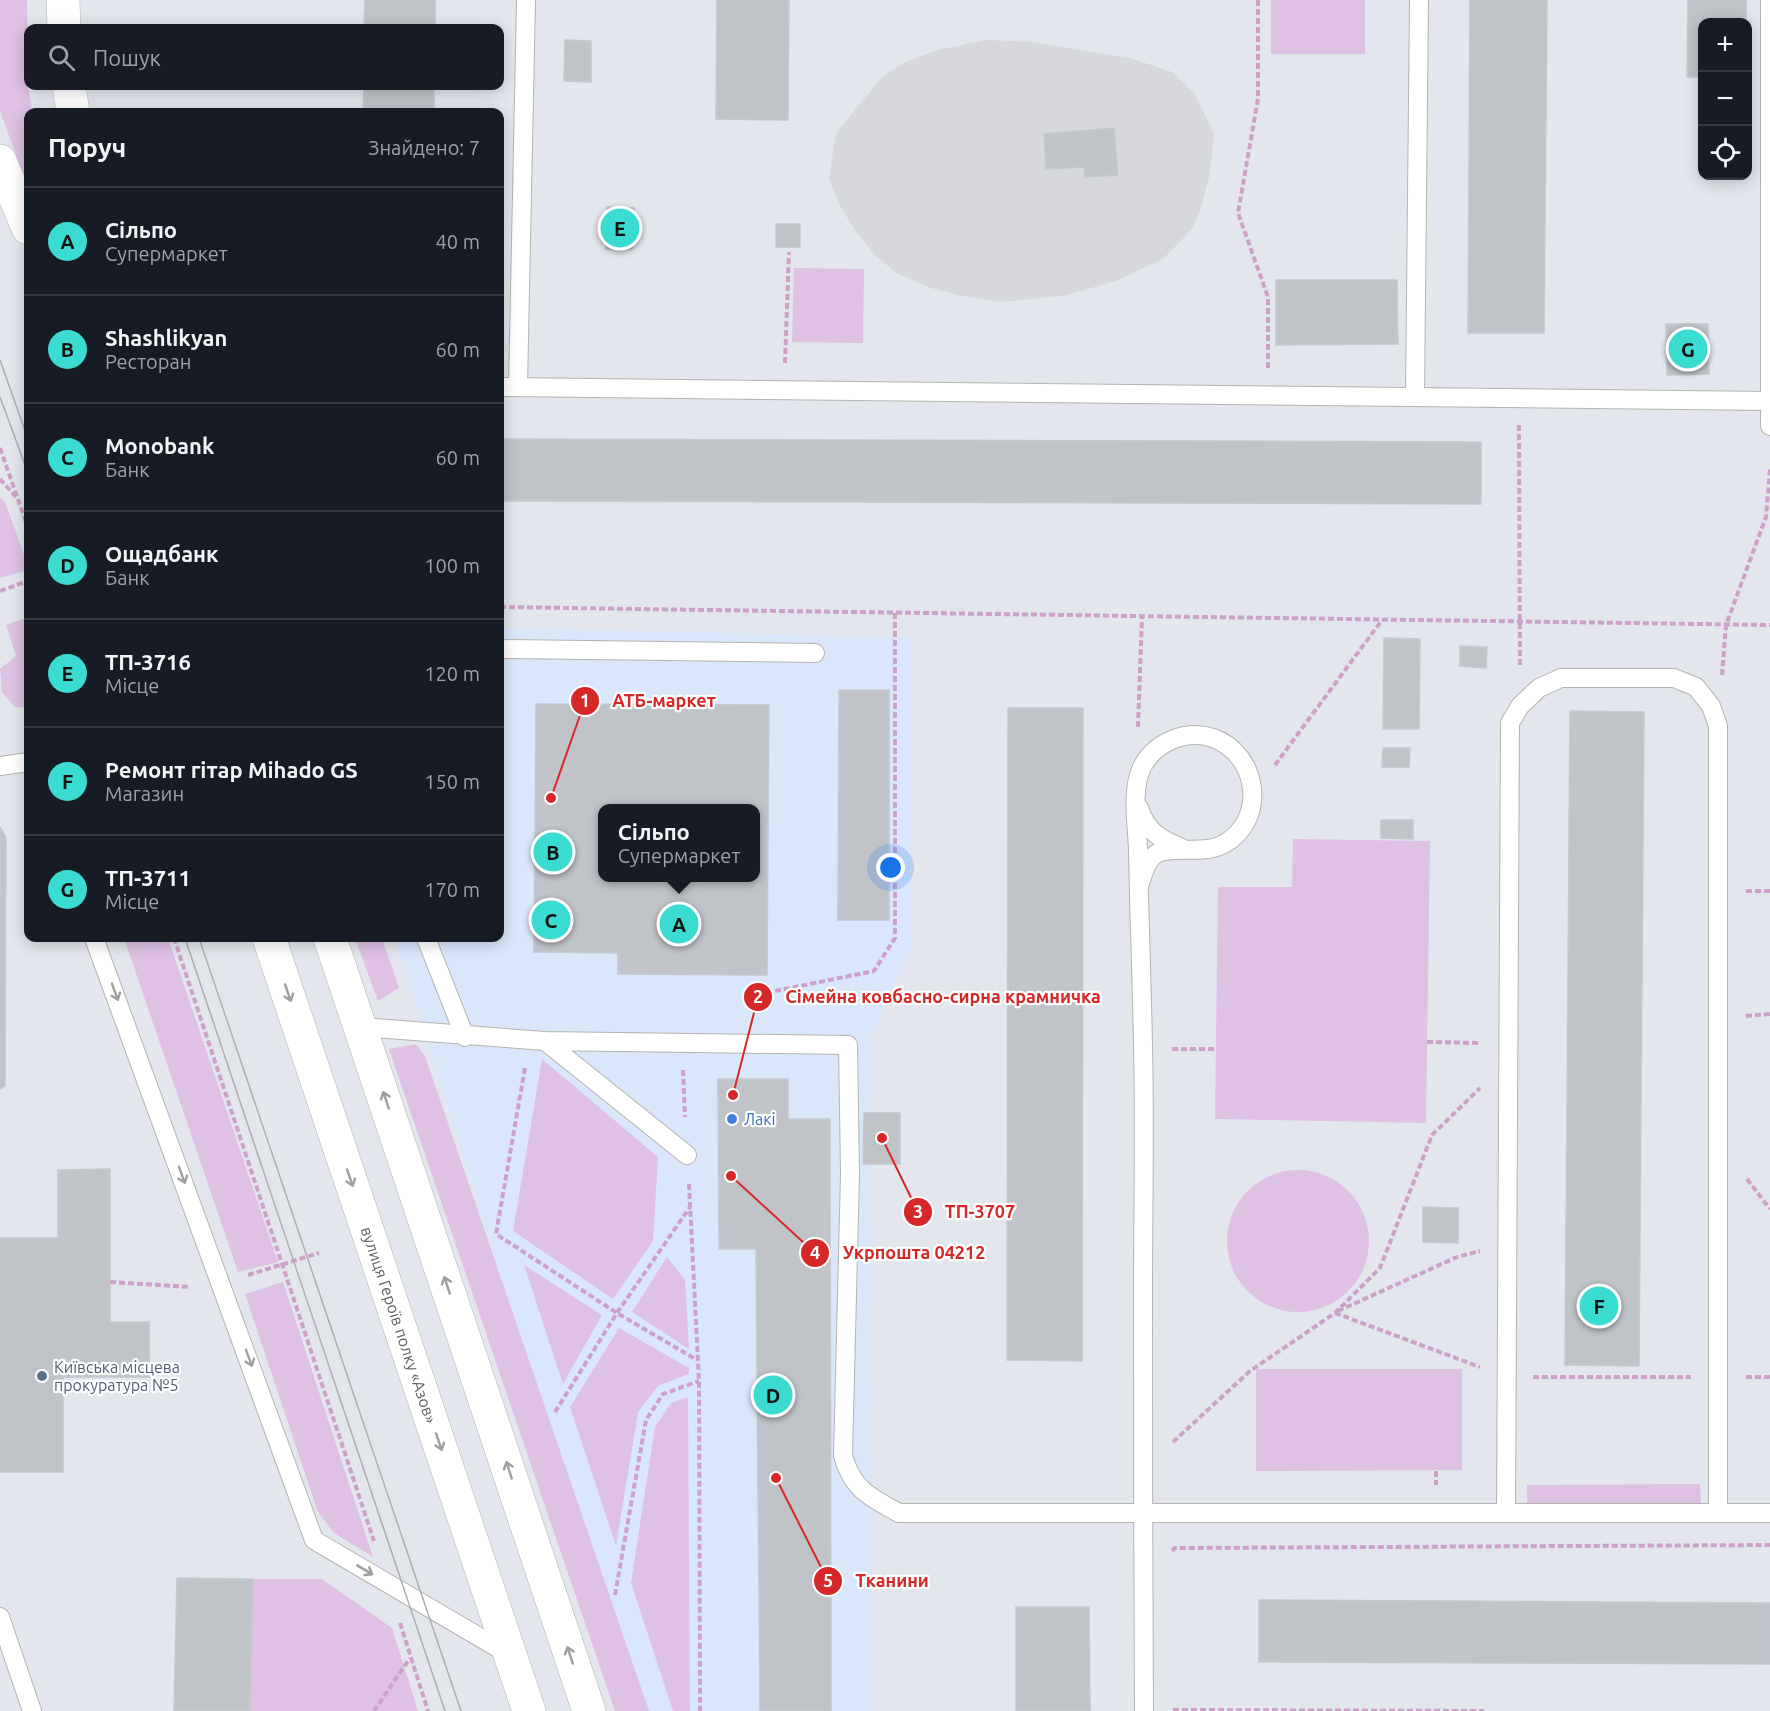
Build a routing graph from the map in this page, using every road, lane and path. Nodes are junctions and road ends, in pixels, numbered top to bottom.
1 (63, 0) edge
2 (526, 0) edge
3 (1258, 0) edge
4 (1419, 0) edge
5 (1770, 0) edge
6 (64, 24) edge
7 (70, 90) edge
8 (72, 108) edge
9 (0, 161) edge
10 (24, 218) edge
11 (789, 252) dead end
12 (504, 387) edge
13 (518, 387) junction
14 (784, 390) junction
15 (1268, 396) junction
16 (1415, 397) junction
17 (1519, 398) junction
18 (1770, 401) edge
19 (1770, 426) edge
20 (0, 448) edge
21 (1770, 469) edge
22 (0, 479) edge
23 (18, 499) junction
24 (24, 516) edge
25 (1768, 519) edge
26 (24, 582) edge
27 (0, 591) edge
28 (504, 607) edge
29 (895, 613) junction
30 (1142, 616) junction
31 (1382, 620) junction
32 (1521, 622) junction
33 (1726, 625) junction
34 (1770, 625) edge
35 (504, 649) edge
36 (815, 653) dead end
37 (1520, 706) junction
38 (1718, 726) junction
39 (1138, 728) dead end
40 (24, 763) edge
41 (0, 766) edge
42 (1253, 794) junction
43 (1137, 804) junction
44 (1190, 852) junction
45 (1138, 887) junction
46 (95, 942) edge
47 (175, 942) edge
48 (270, 942) edge
49 (331, 942) edge
50 (428, 942) edge
51 (775, 991) dead end
52 (361, 1027) junction
53 (465, 1037) junction
54 (537, 1041) junction
55 (1428, 1042) dead end
56 (681, 1043) junction
57 (1143, 1049) junction
58 (1216, 1049) dead end
59 (1508, 1052) junction
60 (687, 1155) junction
61 (691, 1206) junction
62 (1507, 1243) junction
63 (617, 1312) junction
64 (1335, 1312) junction
65 (698, 1360) junction
66 (1718, 1377) junction
67 (1770, 1377) edge
68 (1506, 1378) junction
69 (699, 1381) junction
70 (555, 1412) dead end
71 (1143, 1470) junction
72 (1143, 1513) junction
73 (1506, 1513) junction
74 (1718, 1513) junction
75 (1770, 1513) edge
76 (1770, 1545) edge
77 (1169, 1555) dead end
78 (388, 1584) junction
79 (615, 1595) dead end
80 (0, 1617) edge
81 (511, 1656) junction
82 (410, 1658) junction
83 (1163, 1710) edge
84 (32, 1711) edge
85 (374, 1711) edge
86 (428, 1711) edge
87 (529, 1711) edge
88 (589, 1711) edge
89 (700, 1711) edge
90 (1144, 1711) edge
91 (1484, 1711) edge

1 - 6 main road
2 - 13 lane
3 - 15 path
4 - 16 lane
5 - 18 lane
7 - 8 main road
9 - 10 main road
11 - 14 path
12 - 13 lane
13 - 14 lane
14 - 15 lane
15 - 16 lane
16 - 17 lane
17 - 18 lane
17 - 32 path
18 - 19 lane
20 - 23 path
21 - 25 path
22 - 23 path
23 - 24 path
25 - 33 path
26 - 27 path
28 - 29 path
29 - 30 path
29 - 51 path
30 - 31 path
30 - 39 path
31 - 32 path
31 - 42 path
32 - 33 path
32 - 37 path
33 - 34 path
33 - 38 path
35 - 36 lane
37 - 38 lane
37 - 59 lane
38 - 66 lane
40 - 41 lane
42 - 43 lane
42 - 44 lane
43 - 44 lane
43 - 45 lane
44 - 45 lane
45 - 57 lane
46 -> 78 lane
47 - 78 path
48 -> 81 main road, вулиця Героїв полку «Азов»
49 - 52 main road
50 - 53 lane
52 - 53 lane
88 -> 52 main road
53 - 54 lane
54 - 56 lane
54 - 60 lane
54 - 63 path
55 - 59 path
56 - 60 path
56 - 72 lane
57 - 58 path
57 - 71 lane
59 - 62 lane
59 - 64 path
60 - 61 path
61 - 63 path
61 - 65 path
62 - 64 path
62 - 68 lane
63 - 65 path
63 - 70 path
64 - 68 path
64 - 71 path
65 - 69 path
66 - 67 path
66 - 68 path
66 - 74 lane
68 - 73 lane
69 - 79 path
69 - 89 path
71 - 72 lane
72 - 73 lane
72 - 90 lane
73 - 74 lane
74 - 75 lane
76 - 77 path
78 - 81 lane
78 - 82 path
80 - 84 lane
81 - 87 main road, вулиця Героїв полку «Азов»
82 - 85 path
82 - 86 path
83 - 91 path

